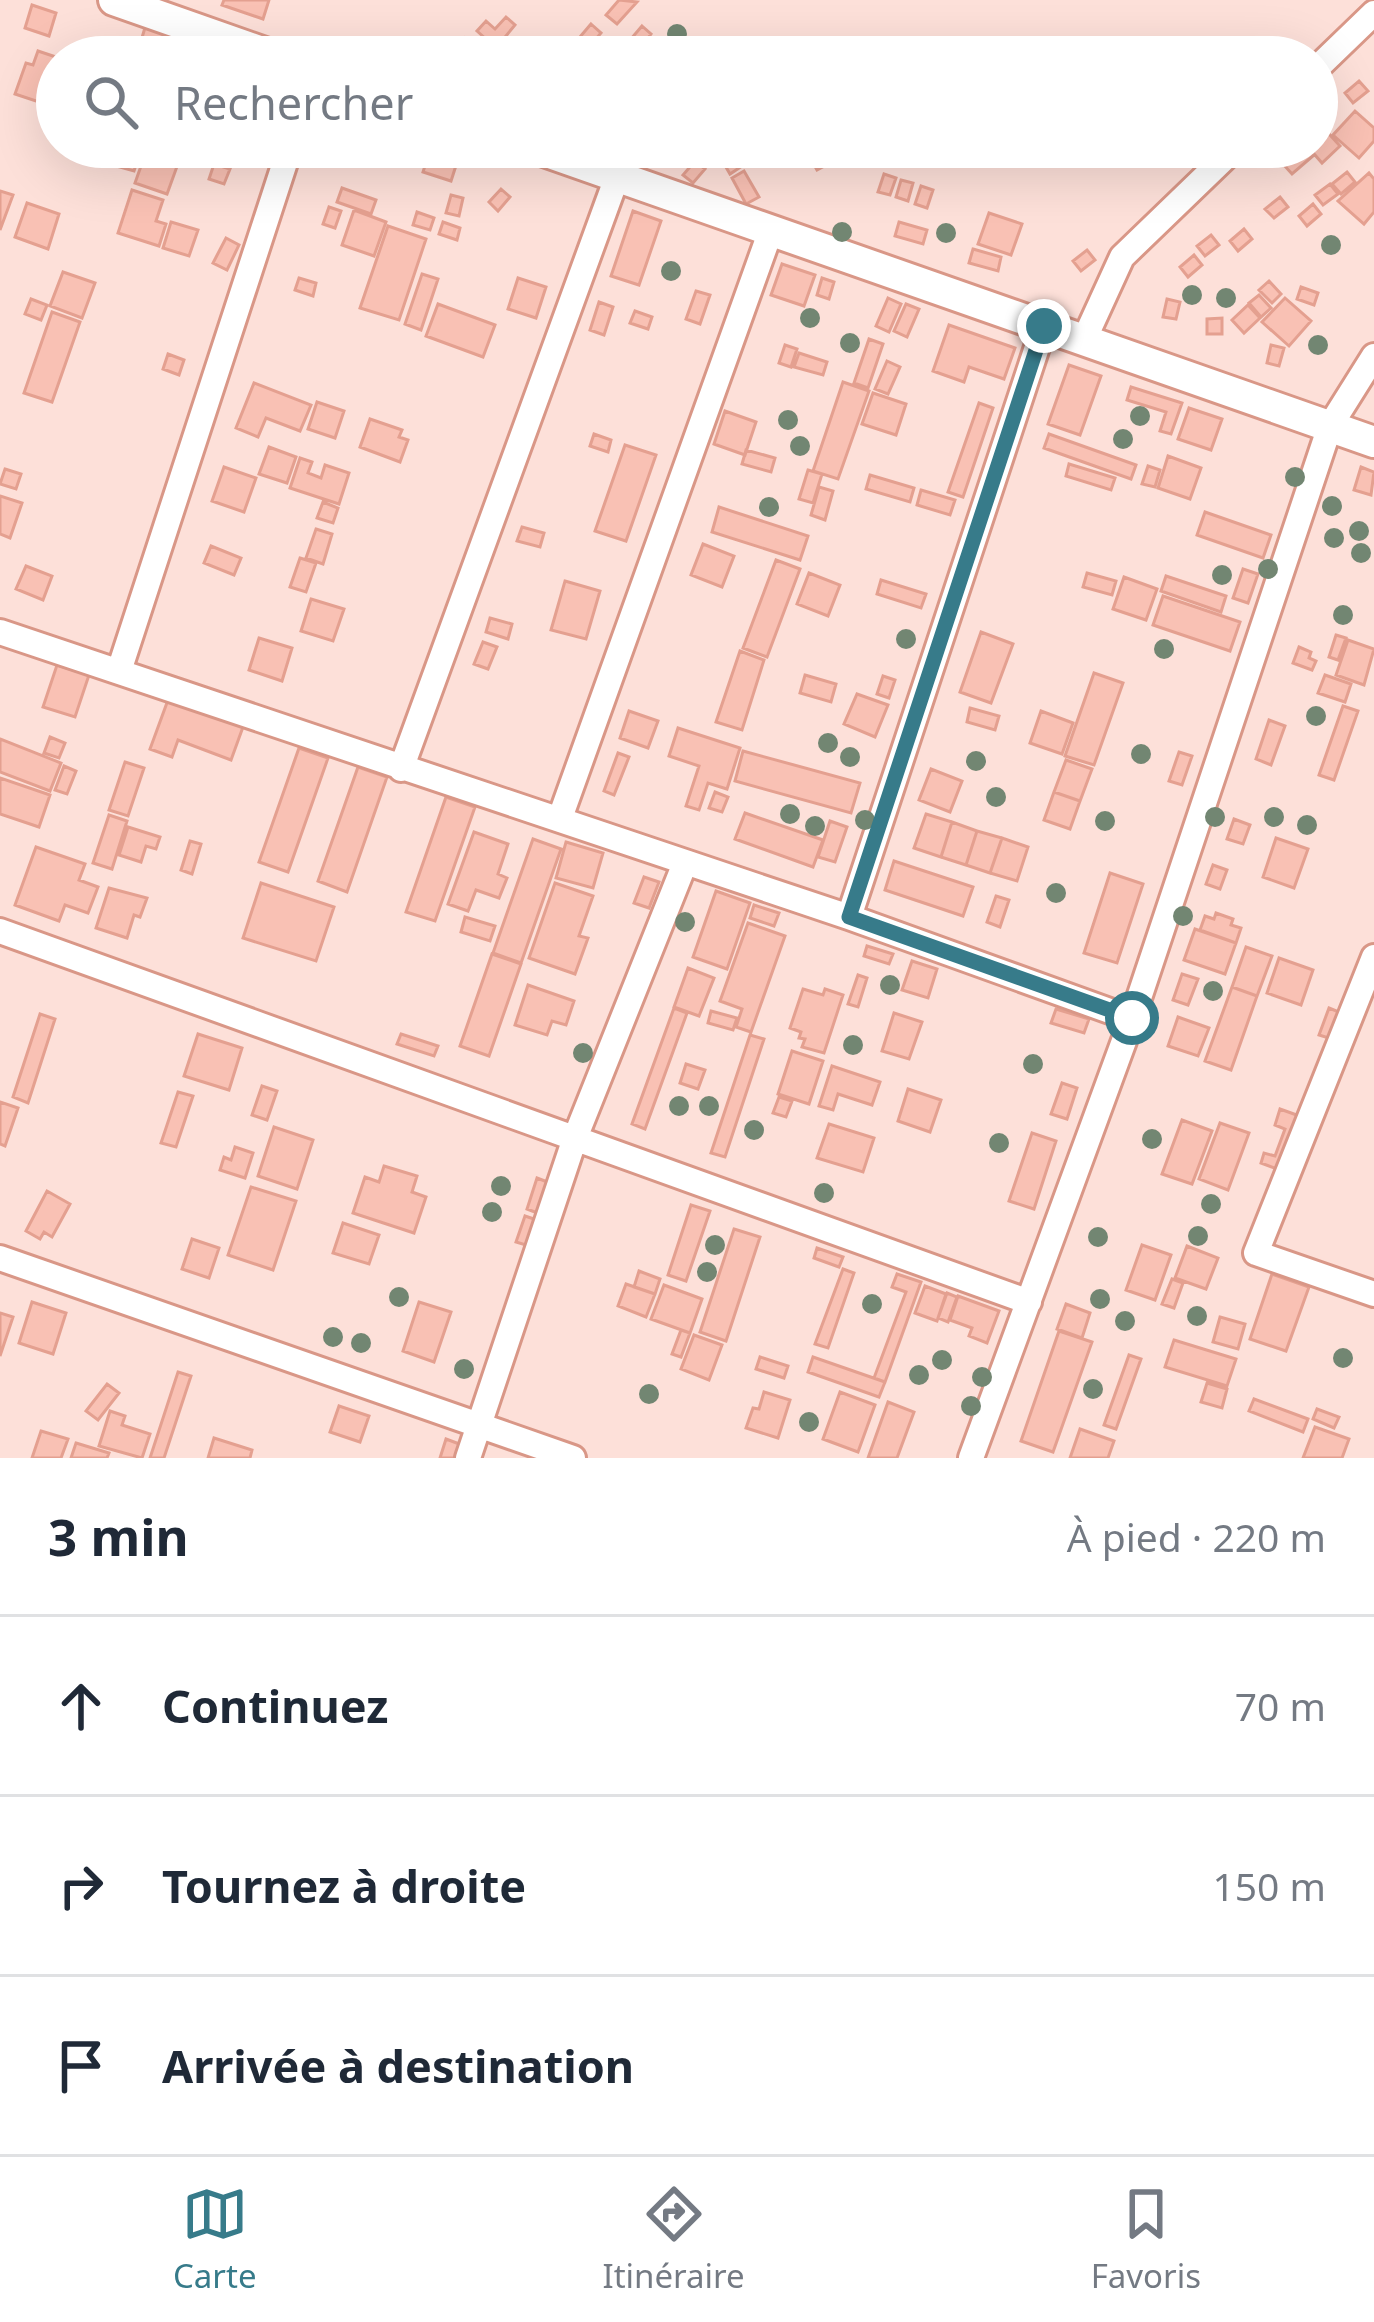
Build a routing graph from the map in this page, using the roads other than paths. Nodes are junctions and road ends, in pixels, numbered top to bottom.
1 (114, 0) edge
2 (1374, 13) edge
3 (216, 36) edge
4 (1338, 48) edge
5 (283, 168) edge
6 (592, 168) edge
7 (1214, 168) edge
8 (617, 177) junction
9 (771, 230) junction
10 (1044, 326) junction
11 (1084, 340) junction
12 (1374, 356) edge
13 (1330, 426) junction
14 (1374, 442) edge
15 (0, 632) edge
16 (118, 671) junction
17 (401, 769) junction
18 (560, 818) junction
19 (685, 862) junction
20 (849, 917) junction
21 (0, 931) edge
22 (1374, 957) edge
23 (1365, 1007) edge
24 (1132, 1018) junction
25 (575, 1138) junction
26 (0, 1258) edge
27 (1374, 1294) edge
28 (1029, 1302) junction
29 (479, 1425) junction
30 (468, 1458) edge
31 (573, 1458) edge
32 (971, 1458) edge

1 - 3 street
2 - 4 street
5 - 16 street
6 - 8 street
7 - 11 street
8 - 9 street
8 - 17 street
9 - 10 street
9 - 18 street
10 - 11 street
10 - 20 street
11 - 13 street
12 - 13 street
13 - 14 street
13 - 24 street
15 - 16 street
16 - 17 street
17 - 18 street
18 - 19 street
19 - 20 street
19 - 25 street
20 - 24 street
21 - 25 street
22 - 23 street
23 - 27 street
24 - 28 street
25 - 28 street
25 - 29 street
26 - 29 street
28 - 32 street
29 - 30 street
29 - 31 street

